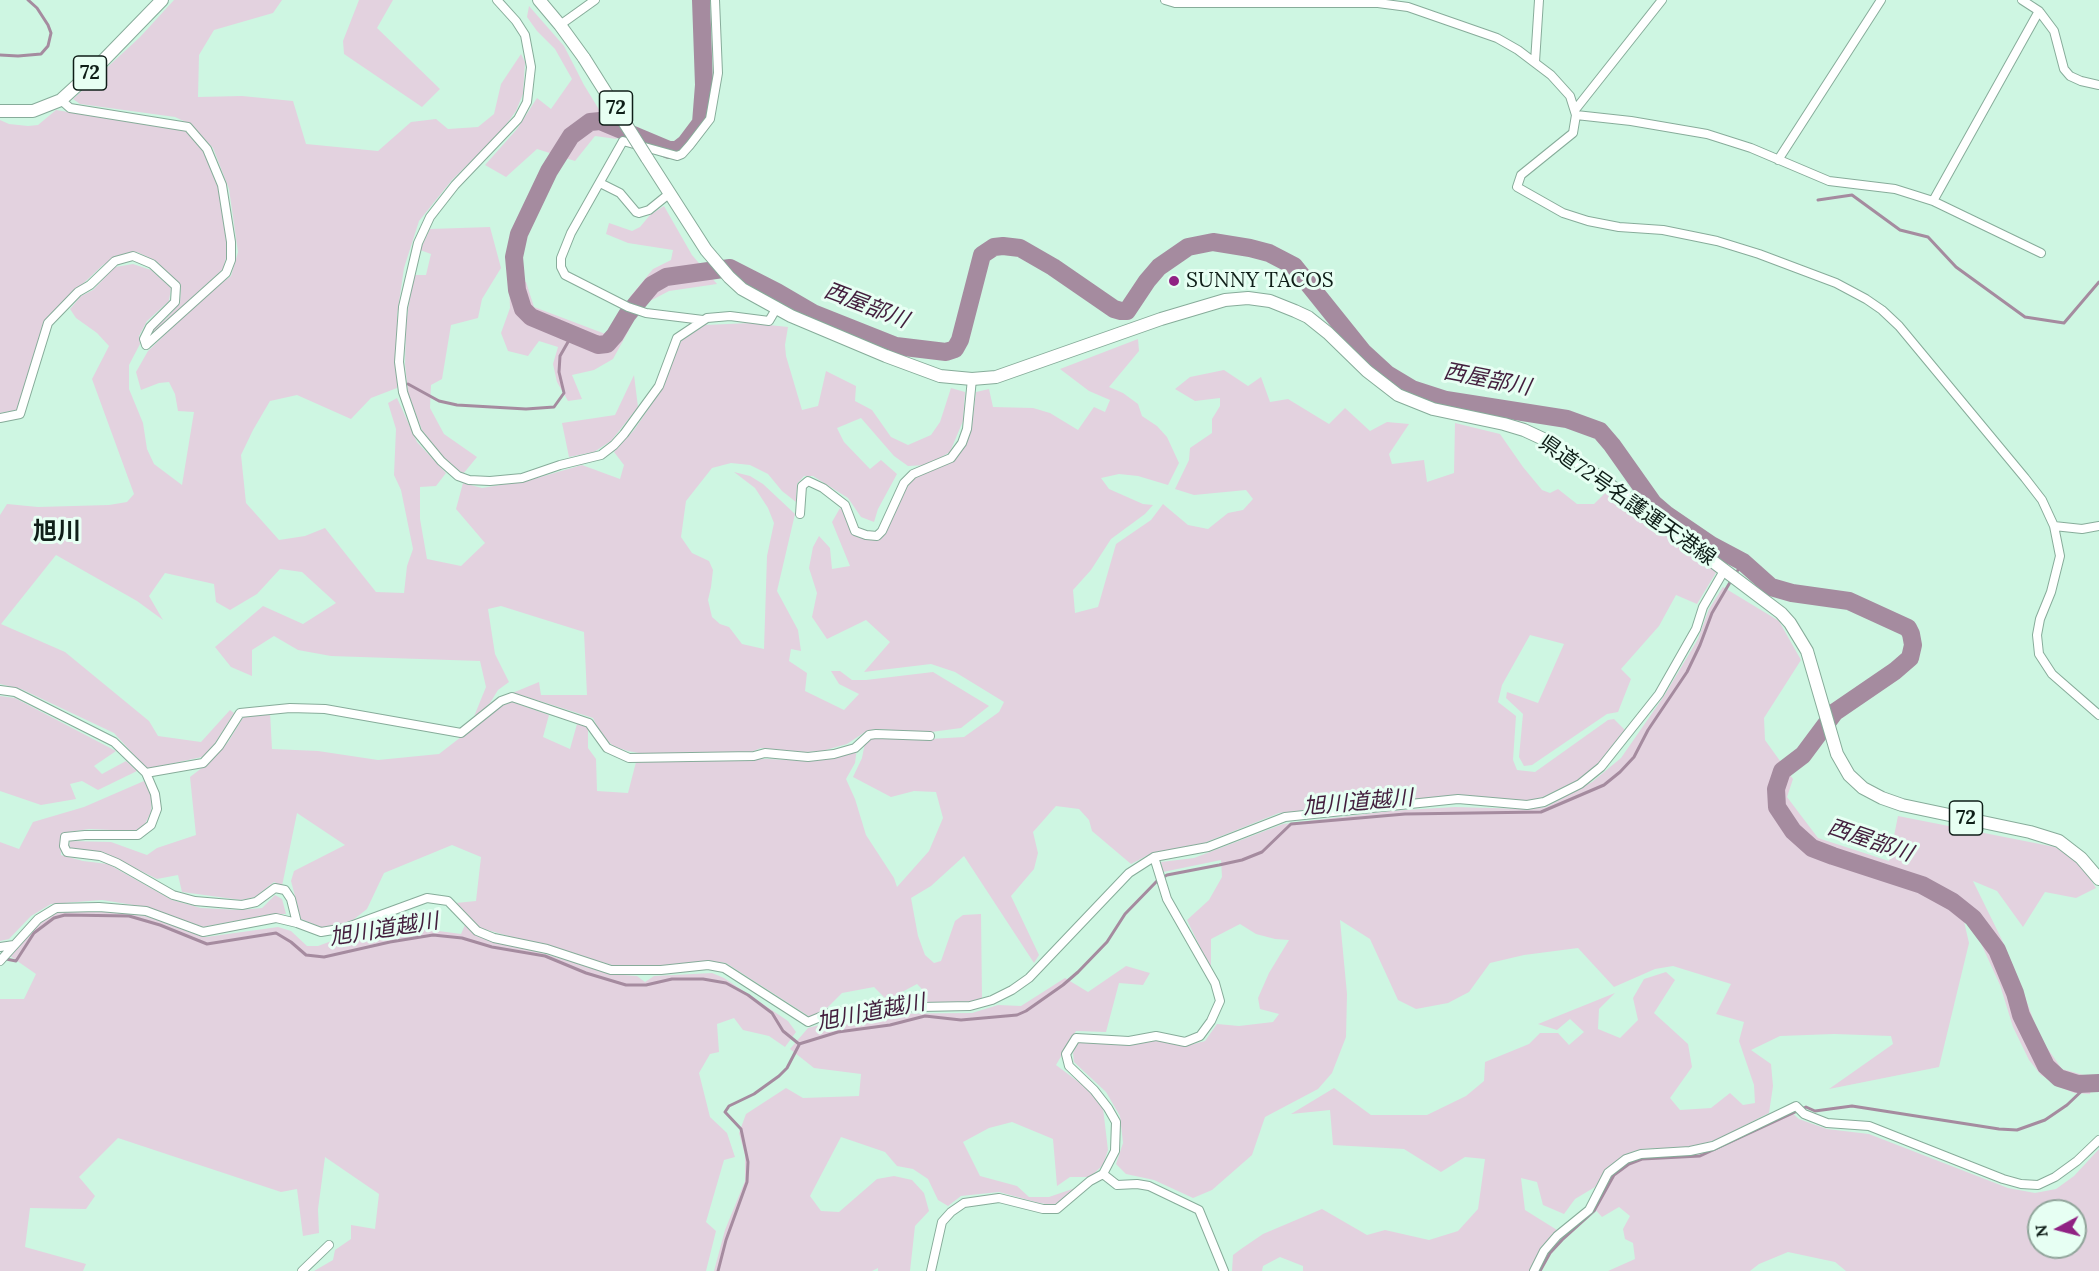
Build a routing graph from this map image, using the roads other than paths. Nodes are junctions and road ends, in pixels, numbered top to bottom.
1 (162, 0) edge
2 (496, 0) edge
3 (539, 0) edge
4 (595, 0) edge
5 (715, 0) edge
6 (1165, 0) edge
7 (1539, 0) edge
8 (1662, 0) edge
9 (1881, 0) edge
10 (2022, 0) edge
11 (1206, 1) edge
12 (1378, 2) edge
13 (2039, 11) junction
14 (560, 25) junction
15 (1535, 62) junction
16 (2099, 85) edge
17 (61, 100) junction
18 (0, 111) edge
19 (1576, 113) junction
20 (1778, 160) junction
21 (600, 183) junction
22 (670, 193) junction
23 (1933, 201) junction
24 (2041, 254) dead end
25 (776, 309) junction
26 (704, 320) junction
27 (972, 379) junction
28 (0, 418) edge
29 (800, 514) dead end
30 (2054, 526) junction
31 (2099, 526) edge
32 (1728, 572) junction
33 (0, 690) edge
34 (2099, 715) edge
35 (930, 736) dead end
36 (146, 773) junction
37 (1154, 857) junction
38 (2099, 879) edge
39 (297, 923) junction
40 (14, 945) junction
41 (0, 947) edge
42 (0, 961) edge
43 (2099, 1140) edge
44 (1103, 1174) junction
45 (329, 1245) dead end
46 (302, 1271) edge
47 (931, 1271) edge
48 (1224, 1271) edge
49 (1534, 1271) edge

1 - 17 main road, 72
2 - 26 street
3 - 14 main road, 県道72号名護運天港線 / 72
4 - 14 street
5 - 21 street
6 - 11 street
7 - 15 street
8 - 19 street
9 - 20 street
10 - 13 street
11 - 12 street
12 - 15 street
13 - 16 street
13 - 23 street
14 - 22 main road, 県道72号名護運天港線 / 72, bridge
15 - 19 street
17 - 18 main road, 72
17 - 28 street
19 - 20 street
19 - 30 street
20 - 23 street
21 - 22 street
21 - 26 street
22 - 25 main road, 県道72号名護運天港線 / 72
23 - 24 street
25 - 26 street
25 - 27 main road, 県道72号名護運天港線 / 72
27 - 29 street
27 - 32 main road, 県道72号名護運天港線 / 72
30 - 31 street
30 - 34 street
32 - 37 street
32 - 38 main road, 県道72号名護運天港線 / 72
33 - 36 street
35 - 36 street
36 - 39 street
37 - 39 street
37 - 44 street
39 - 40 street
40 - 41 street
40 - 42 street
43 - 49 street
44 - 47 street
44 - 48 street
45 - 46 street

